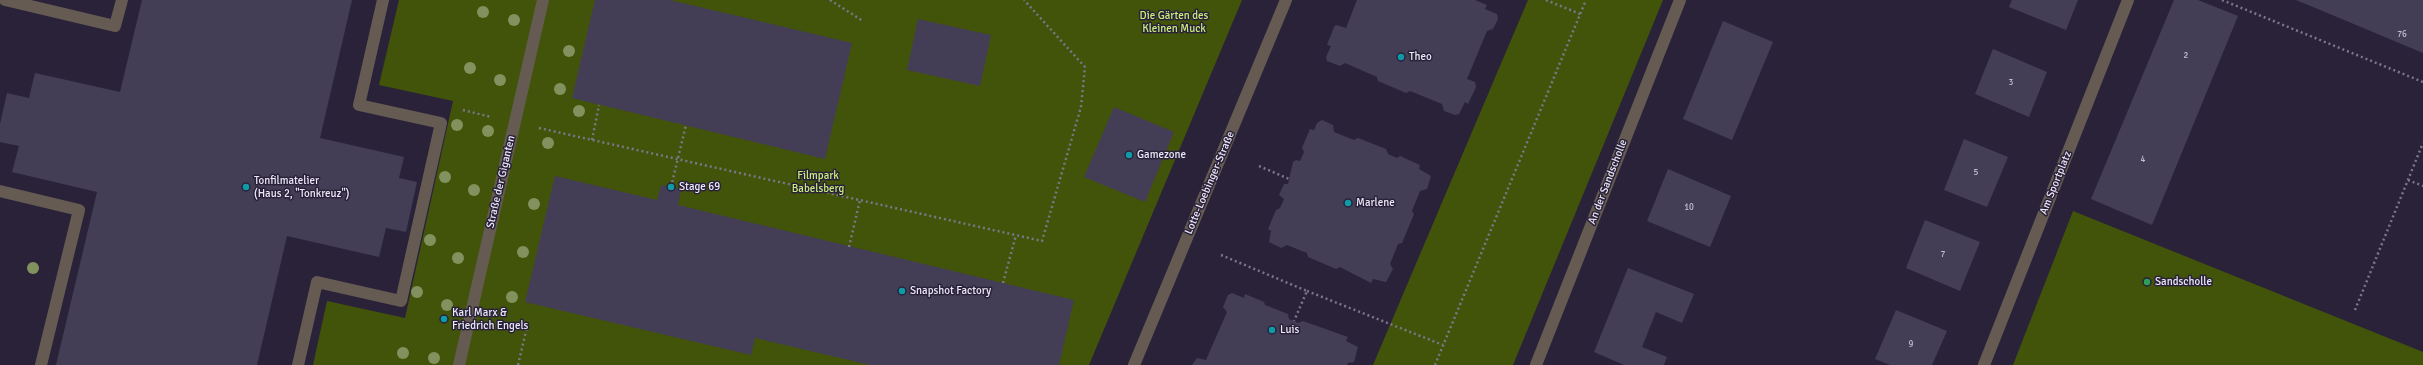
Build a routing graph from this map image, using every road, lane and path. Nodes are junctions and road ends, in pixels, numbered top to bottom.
1 (5, 0) edge
2 (122, 0) edge
3 (383, 0) edge
4 (543, 0) edge
5 (830, 0) edge
6 (1024, 0) edge
7 (1286, 0) edge
8 (1546, 0) edge
9 (1586, 0) edge
10 (1680, 0) edge
11 (2128, 0) edge
12 (2222, 0) edge
13 (1580, 14) junction
14 (863, 21) dead end
15 (2423, 82) edge
16 (599, 105) dead end
17 (515, 122) junction
18 (686, 125) dead end
19 (592, 140) junction
20 (2423, 142) edge
21 (678, 159) junction
22 (1259, 166) dead end
23 (1289, 179) dead end
24 (2408, 180) junction
25 (2423, 186) edge
26 (671, 187) dead end
27 (0, 191) edge
28 (860, 200) junction
29 (1016, 234) junction
30 (849, 247) dead end
31 (1221, 255) dead end
32 (1003, 283) dead end
33 (1307, 291) junction
34 (2355, 310) dead end
35 (1294, 321) dead end
36 (527, 327) dead end
37 (1443, 345) junction
38 (41, 365) edge
39 (298, 365) edge
40 (459, 365) edge
41 (518, 365) edge
42 (1134, 365) edge
43 (1435, 365) edge
44 (1536, 365) edge
45 (1984, 365) edge

1 - 2 street
3 - 39 street
4 - 17 street, Straße der Giganten
5 - 14 path
6 - 29 path
7 - 42 street, Lotte-Loebinger-Straße
8 - 13 path
9 - 13 path
10 - 44 street, An der Sandscholle
11 - 45 street, Am Sportplatz
12 - 15 path
13 - 37 path
16 - 19 path
17 - 19 path
17 - 40 street, Straße der Giganten
18 - 21 path
19 - 21 path
20 - 24 path
21 - 26 path
21 - 28 path
22 - 23 path
24 - 25 path
24 - 34 path
27 - 38 street
28 - 29 path
28 - 30 path
29 - 32 path
31 - 33 path
33 - 35 path
33 - 37 path
36 - 41 path
37 - 43 path

